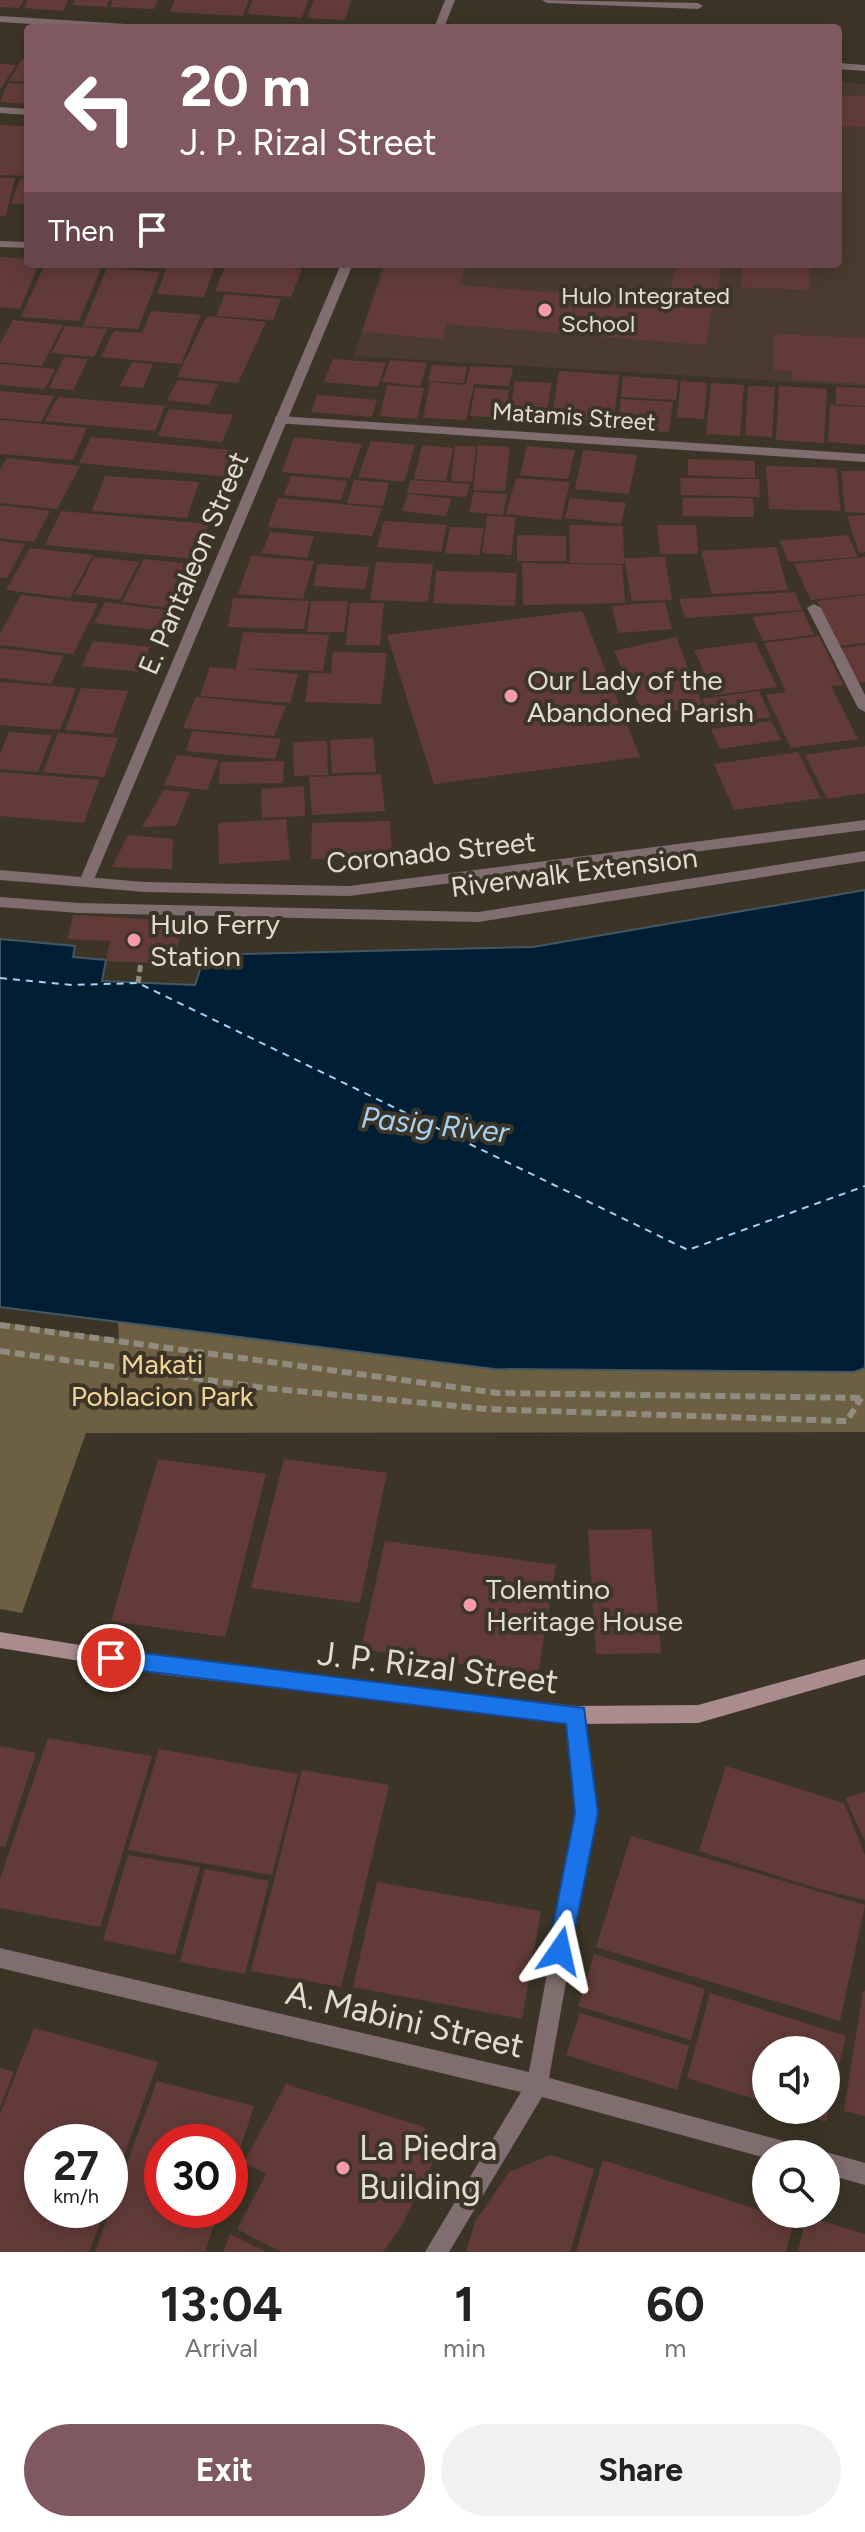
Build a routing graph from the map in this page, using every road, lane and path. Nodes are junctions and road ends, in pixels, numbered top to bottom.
1 (450, 0) edge
2 (547, 0) edge
3 (698, 6) dead end
4 (0, 19) edge
5 (79, 24) edge
6 (441, 24) edge
7 (842, 66) edge
8 (865, 68) edge
9 (0, 110) edge
10 (24, 112) edge
11 (0, 244) edge
12 (24, 245) edge
13 (345, 268) edge
14 (279, 420) junction
15 (865, 458) edge
16 (814, 608) dead end
17 (865, 708) edge
18 (865, 825) edge
19 (865, 856) edge
20 (0, 875) edge
21 (86, 882) junction
22 (0, 902) edge
23 (141, 962) dead end
24 (138, 983) dead end
25 (0, 1325) edge
26 (0, 1351) edge
27 (863, 1398) edge
28 (0, 1640) edge
29 (865, 1667) edge
30 (576, 1715) junction
31 (0, 1958) edge
32 (537, 2085) junction
33 (752, 2143) edge
34 (840, 2167) edge
35 (865, 2174) edge
36 (436, 2252) edge

1 - 6 street
2 - 3 street
4 - 5 street
7 - 8 street
9 - 10 street
11 - 12 street
13 - 14 street, E. Pantaleon Street
14 - 15 street, Matamis Street
14 - 21 street, E. Pantaleon Street
16 - 17 street
18 - 21 street, Coronado Street
19 - 22 street, Riverwalk Extension
20 - 21 street, Coronado Street
23 - 24 path
25 - 27 path
26 - 27 path
28 - 30 main road, J. P. Rizal Street
29 - 30 main road, J. P. Rizal Street
30 - 32 street
31 - 32 street, A. Mabini Street
32 - 33 street, A. Mabini Street
32 - 36 street
34 - 35 street

